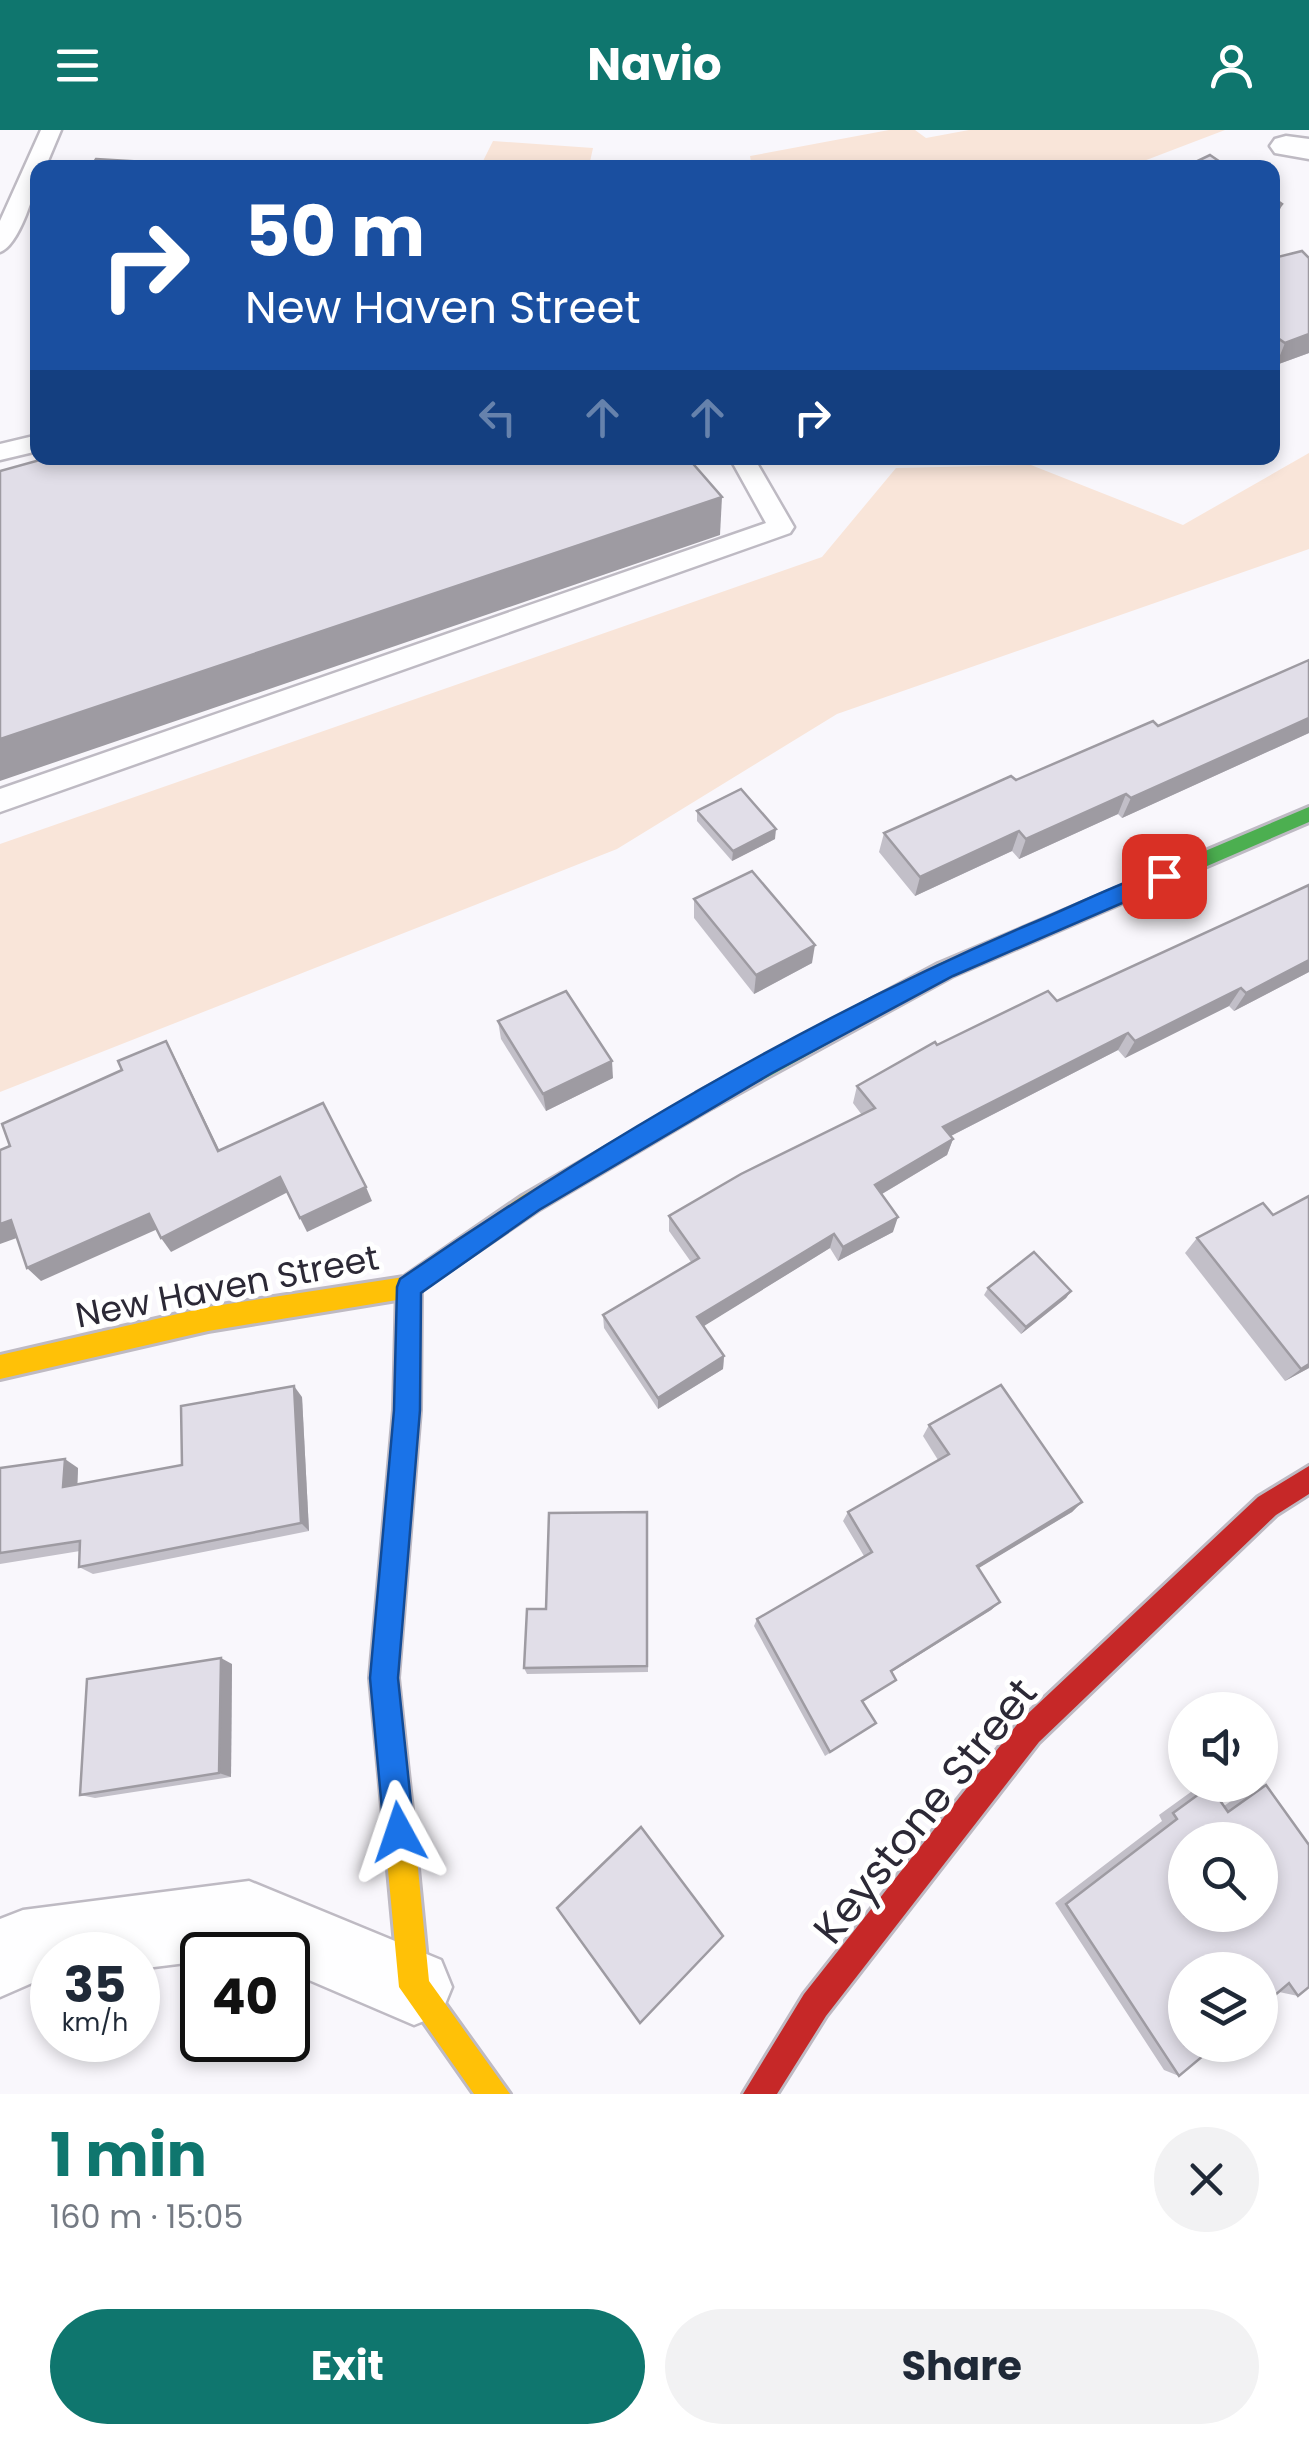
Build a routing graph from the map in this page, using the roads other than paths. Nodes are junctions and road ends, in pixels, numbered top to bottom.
1 (51, 130) edge
2 (38, 160) edge
3 (30, 177) edge
4 (0, 245) edge
5 (30, 445) edge
6 (0, 452) edge
7 (746, 465) edge
8 (0, 801) edge
9 (1309, 814) edge
10 (409, 1287) junction
11 (0, 1367) edge
12 (1309, 1479) edge
13 (0, 1960) edge
14 (414, 1986) junction
15 (494, 2094) edge
16 (760, 2094) edge

1 - 2 lane
3 - 4 lane
5 - 6 lane
7 - 8 lane
9 - 10 street, New Haven Street
10 - 11 street, New Haven Street
10 - 14 street
12 - 16 street, Keystone Street
13 - 14 street
14 - 15 street

